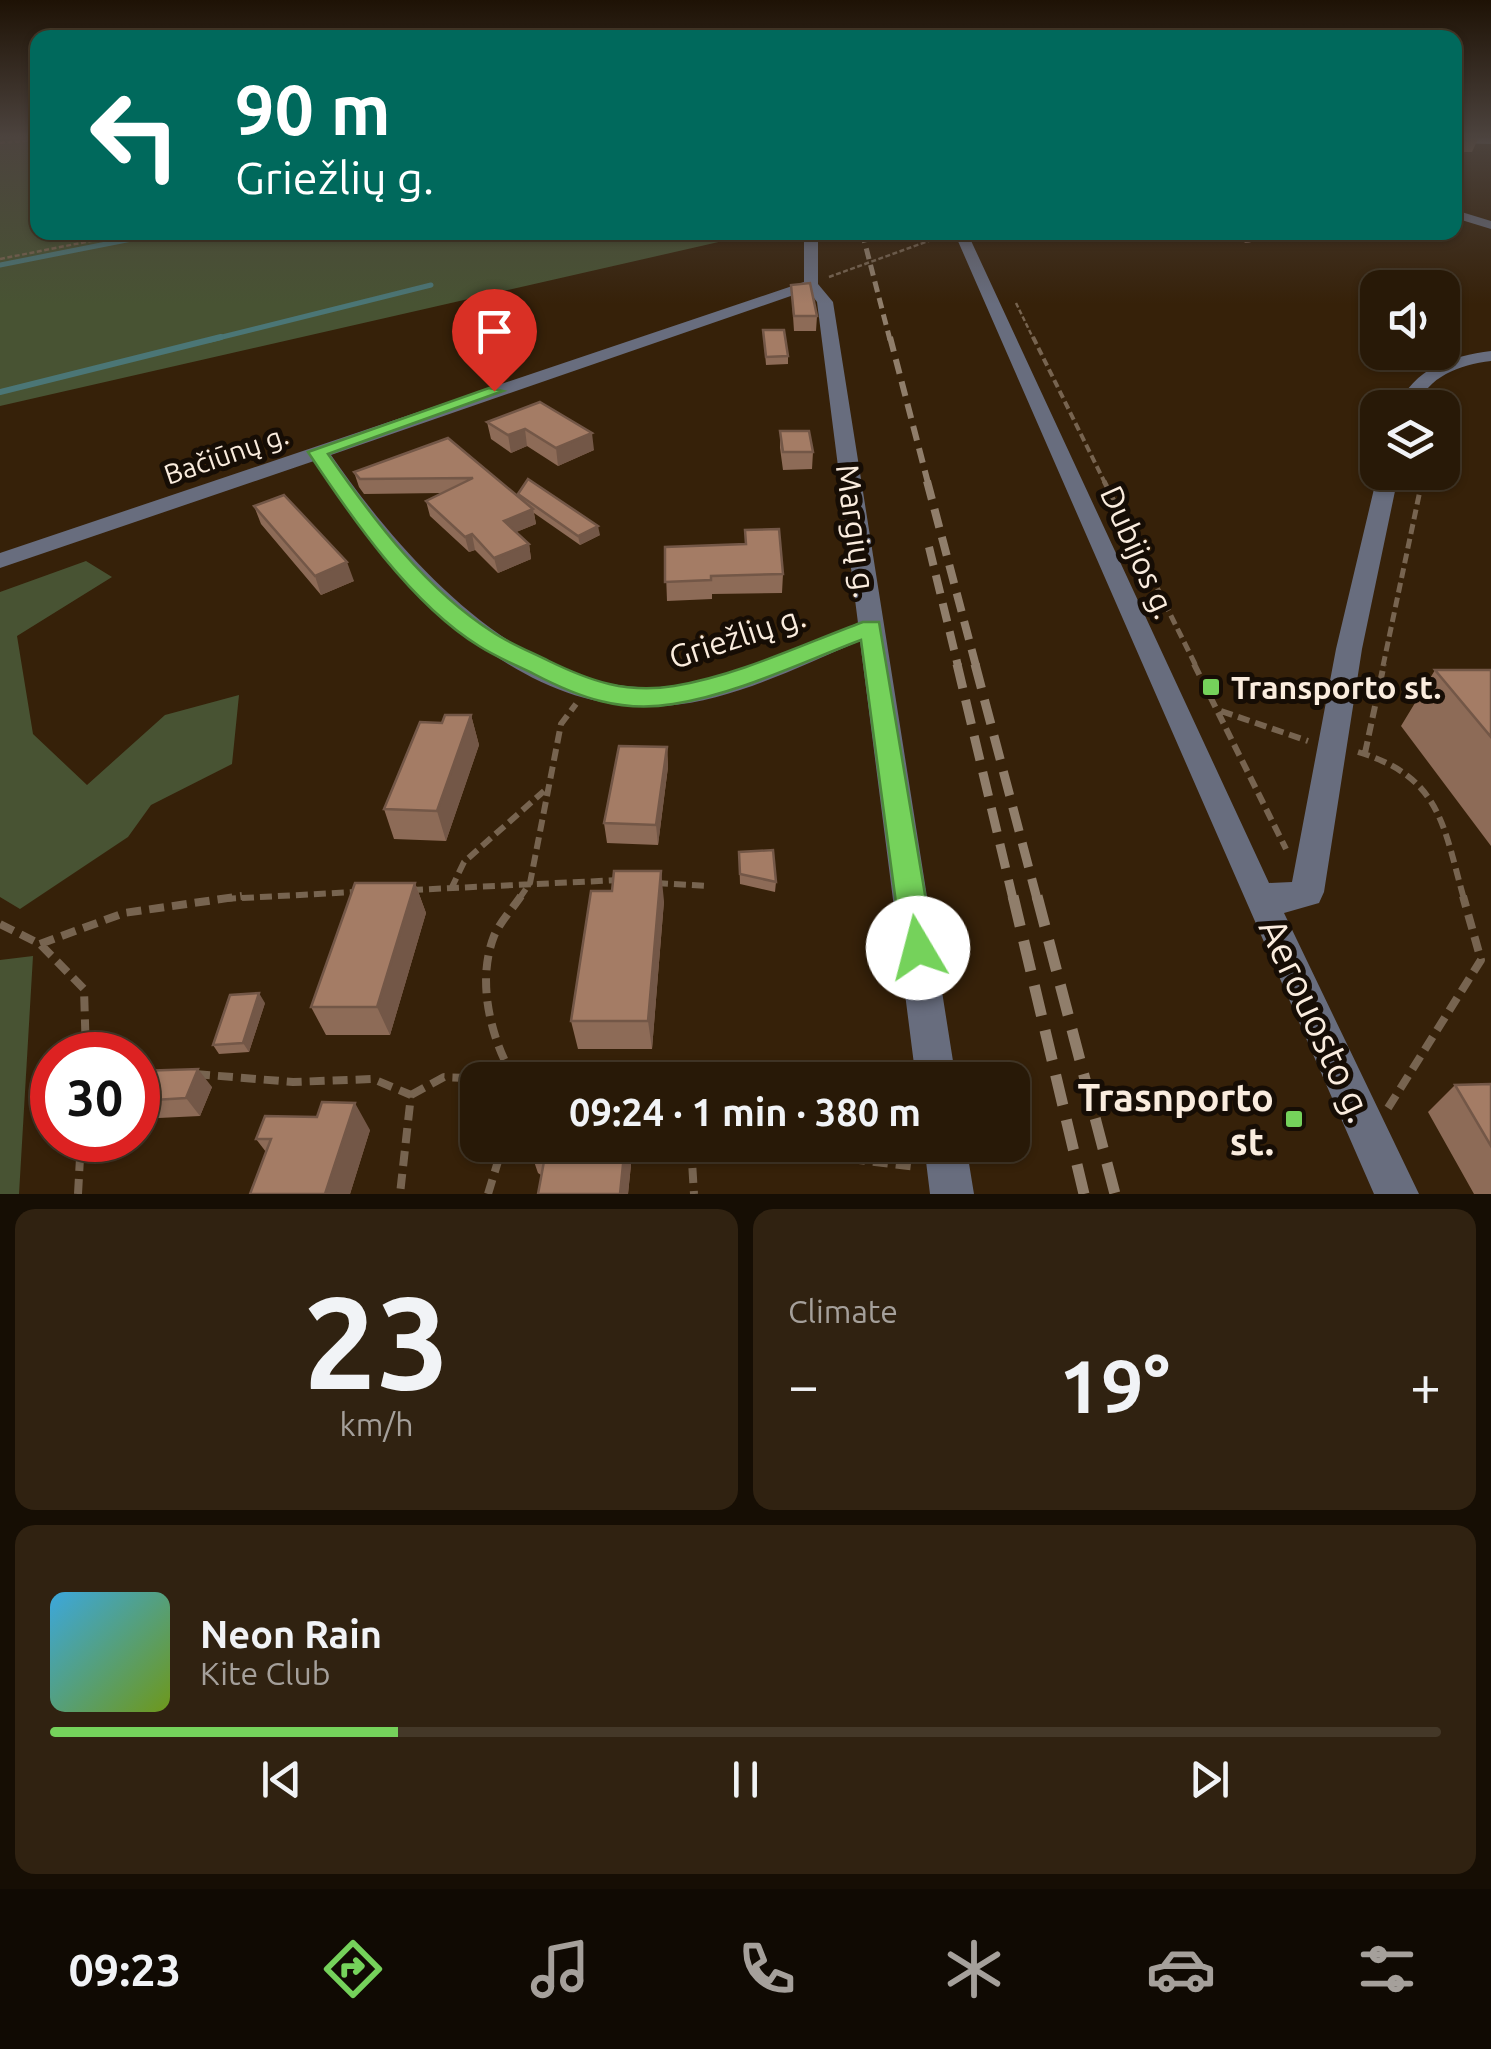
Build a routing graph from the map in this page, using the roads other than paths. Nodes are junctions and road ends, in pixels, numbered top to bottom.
1 (1462, 216) edge
2 (1491, 225) edge
3 (811, 240) edge
4 (963, 240) edge
5 (812, 284) junction
6 (1491, 356) edge
7 (1415, 390) edge
8 (318, 452) junction
9 (1384, 490) edge
10 (0, 561) edge
11 (871, 627) junction
12 (1259, 898) junction
13 (933, 1062) edge
14 (1398, 1194) edge

1 - 2 street
3 - 5 street, Margių g.
4 - 12 street, Dubijos g.
5 - 8 street, Bačiūnų g.
5 - 11 street, Margių g.
6 - 7 street
8 - 10 street, Bačiūnų g.
8 - 11 street, Griežlių g.
9 - 12 street, Aerouosto g.
11 - 13 street, Margių g.
12 - 14 street, Aerouosto g.

